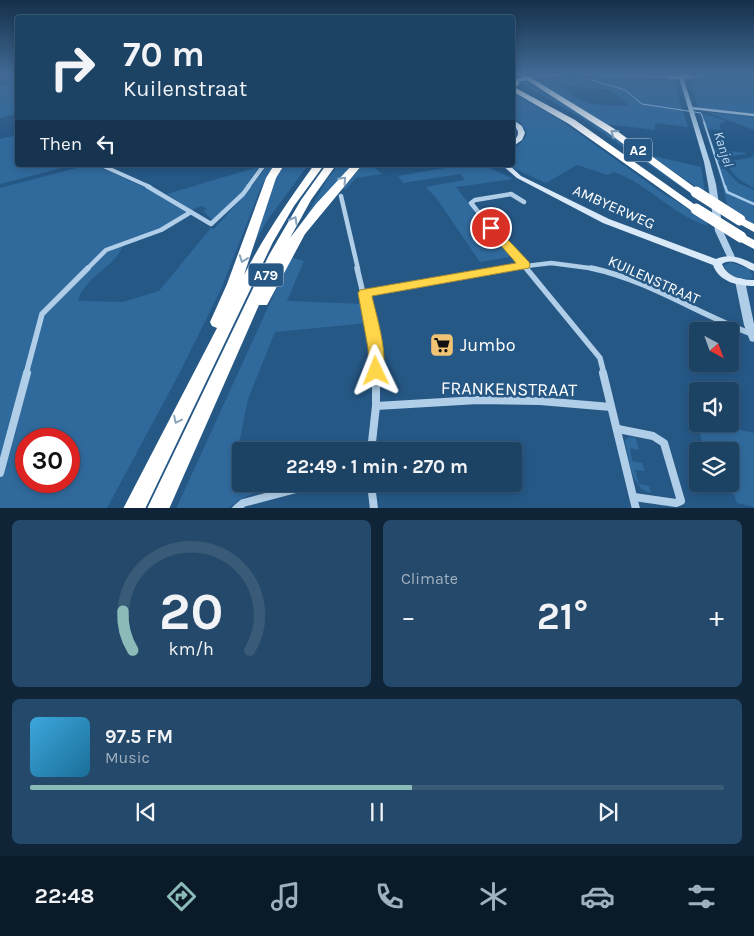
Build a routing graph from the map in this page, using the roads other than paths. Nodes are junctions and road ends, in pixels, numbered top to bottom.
1 (534, 98) edge
2 (538, 98) edge
3 (558, 98) edge
4 (688, 98) edge
5 (691, 108) junction
6 (754, 115) edge
7 (515, 123) edge
8 (515, 143) edge
9 (106, 167) edge
10 (263, 167) edge
11 (278, 167) edge
12 (318, 167) edge
13 (330, 167) edge
14 (355, 167) edge
15 (508, 167) edge
16 (342, 196) dead end
17 (696, 200) junction
18 (524, 202) dead end
19 (191, 212) junction
20 (741, 229) junction
21 (754, 229) edge
22 (754, 236) edge
23 (754, 245) edge
24 (732, 259) junction
25 (717, 263) junction
26 (524, 265) junction
27 (754, 268) edge
28 (740, 281) junction
29 (754, 283) edge
30 (364, 293) junction
31 (753, 336) edge
32 (206, 384) junction
33 (376, 406) junction
34 (611, 407) junction
35 (618, 429) junction
36 (372, 442) edge
37 (0, 473) edge
38 (286, 492) edge
39 (372, 492) edge
40 (634, 497) junction
41 (134, 508) edge
42 (158, 508) edge
43 (236, 508) edge
44 (374, 508) edge
45 (636, 508) edge

1 - 17 highway, A2
2 - 17 highway, A2
17 -> 3 highway, A2
4 - 5 street
5 - 6 street
5 - 24 street
7 - 8 main road
9 - 19 street
10 - 19 street
11 -> 32 highway, A79
12 - 32 highway, A79
32 -> 13 highway, A79
32 -> 14 highway, A79
15 - 25 main road, AMBYERWEG
16 - 30 street
17 - 20 highway, A2, bridge
17 - 20 highway, A2, bridge
18 - 26 street
19 - 37 street
20 - 21 highway, A2
20 - 22 highway, A2
20 - 23 highway, A2
24 - 25 main road
24 - 27 main road
25 - 28 main road
26 - 30 street, KUILENSTRAAT
26 - 31 street, KUILENSTRAAT
26 - 34 street
28 - 29 main road
28 - 31 street
30 - 33 street
32 -> 41 highway, A79
32 - 42 highway, A79
33 - 34 street, FRANKENSTRAAT
33 - 36 street
34 - 35 street
35 - 40 street
35 - 40 street
38 - 43 street
39 - 44 street
40 - 45 street

